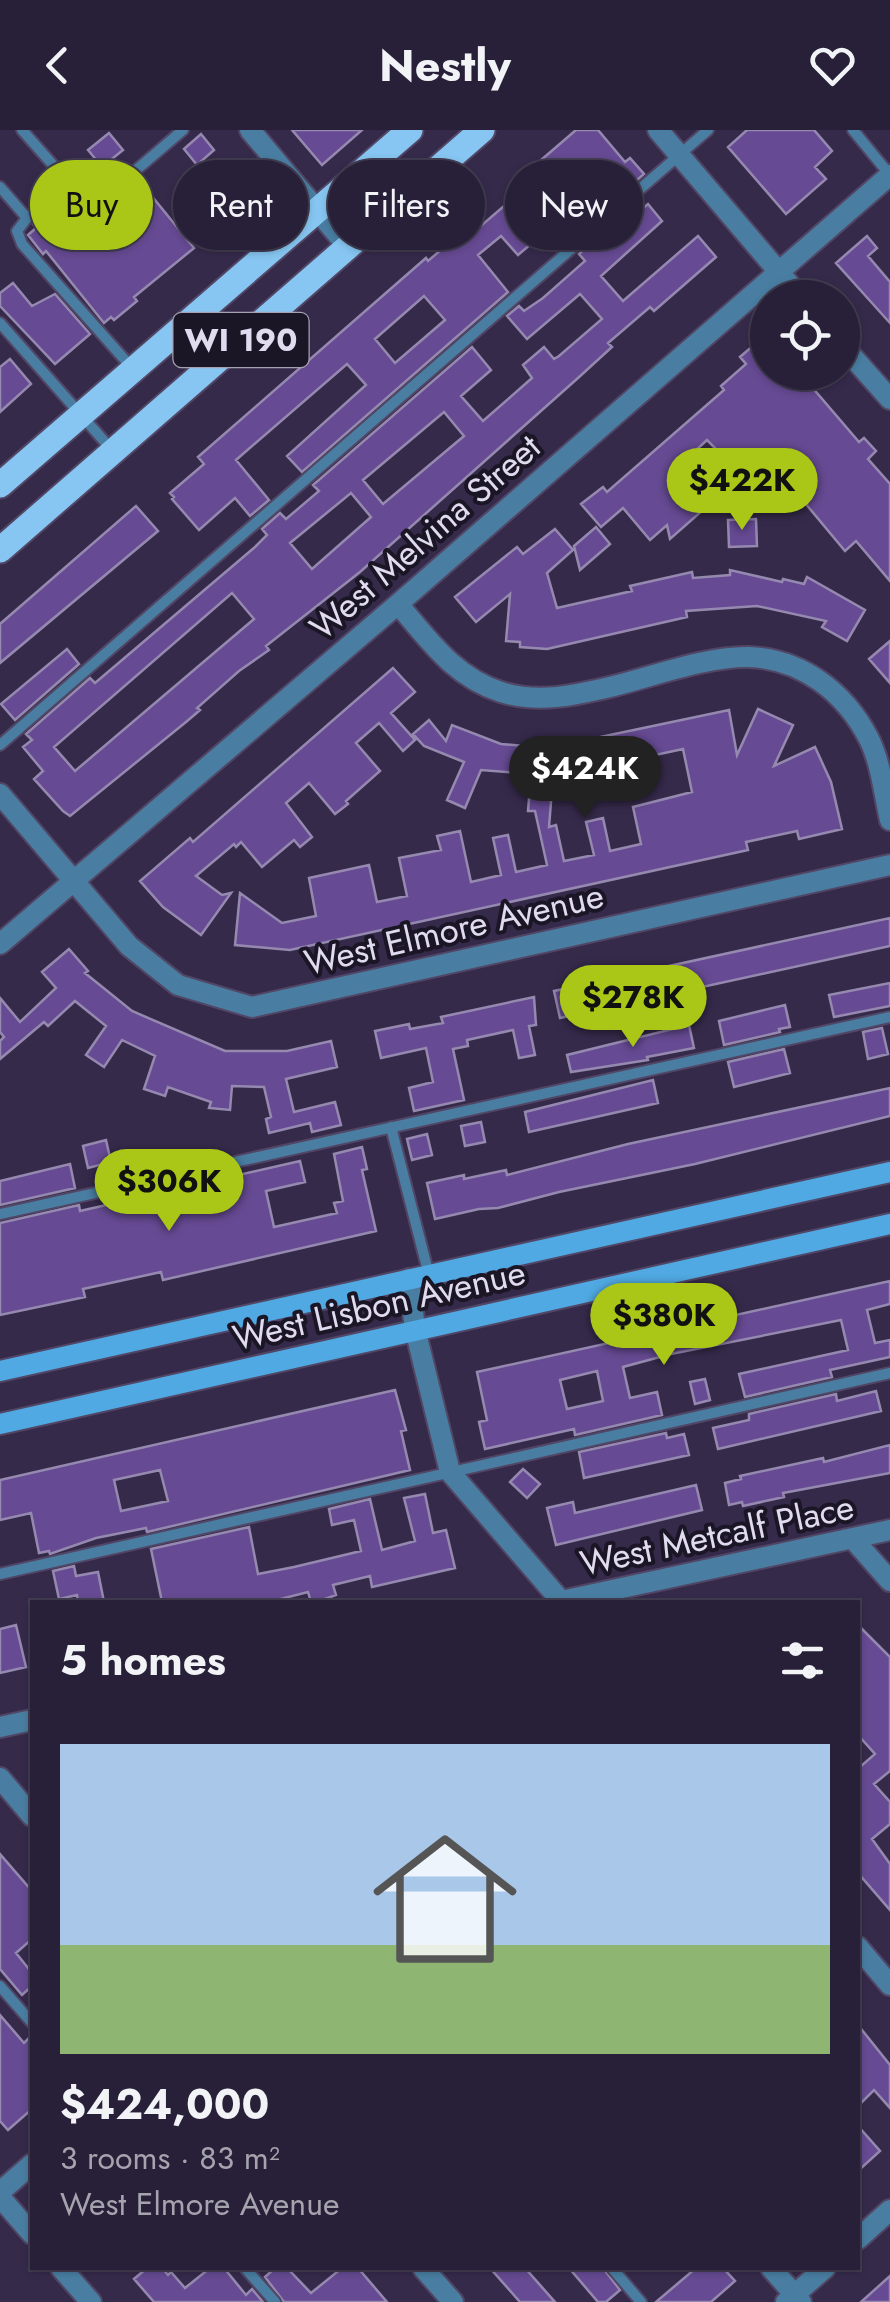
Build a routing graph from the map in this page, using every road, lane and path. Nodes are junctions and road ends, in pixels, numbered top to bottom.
1 (22, 130) edge
2 (183, 130) edge
3 (250, 130) edge
4 (410, 130) edge
5 (482, 130) edge
6 (658, 130) edge
7 (708, 130) edge
8 (853, 130) edge
9 (680, 154) junction
10 (148, 160) edge
11 (448, 160) edge
12 (890, 175) edge
13 (0, 188) edge
14 (318, 210) junction
15 (27, 218) junction
16 (328, 222) edge
17 (345, 250) edge
18 (779, 272) junction
19 (786, 280) edge
20 (0, 323) edge
21 (860, 366) edge
22 (134, 370) junction
23 (890, 400) edge
24 (81, 415) junction
25 (114, 451) junction
26 (0, 485) edge
27 (0, 550) edge
28 (398, 604) junction
29 (0, 745) edge
30 (0, 794) edge
31 (890, 820) edge
32 (890, 865) edge
33 (74, 880) junction
34 (0, 944) edge
35 (890, 1017) edge
36 (391, 1128) junction
37 (890, 1172) edge
38 (0, 1214) edge
39 (890, 1224) edge
40 (419, 1277) junction
41 (415, 1329) junction
42 (0, 1371) edge
43 (890, 1372) edge
44 (0, 1424) edge
45 (450, 1472) junction
46 (890, 1530) edge
47 (853, 1539) junction
48 (0, 1574) edge
49 (890, 1581) edge
50 (558, 1600) edge
51 (569, 1600) edge
52 (30, 1720) edge
53 (0, 1727) edge
54 (0, 1778) edge
55 (30, 1814) edge
56 (860, 1950) edge
57 (0, 1986) edge
58 (890, 1986) edge
59 (30, 2022) edge
60 (30, 2166) edge
61 (0, 2194) edge
62 (890, 2210) edge
63 (30, 2232) edge
64 (860, 2237) edge
65 (63, 2270) edge
66 (247, 2270) edge
67 (425, 2270) edge
68 (614, 2270) edge
69 (772, 2270) edge
70 (823, 2270) edge
71 (794, 2300) edge
72 (91, 2302) edge
73 (275, 2302) edge
74 (453, 2302) edge
75 (641, 2302) edge

1 - 15 lane
2 - 10 lane
3 - 14 street
4 - 14 main road, WI 190
5 - 11 main road, WI 190
6 - 9 street
7 - 9 lane
8 - 12 lane
9 - 18 street
9 - 29 lane
12 - 18 street, West Melvina Street
13 - 15 lane
14 - 16 street
14 - 22 main road, WI 190
15 - 22 lane
17 - 25 main road, WI 190
18 - 19 street
18 - 28 street, West Melvina Street
20 - 24 lane
21 - 23 street
22 - 24 main road, WI 190
24 - 25 lane
24 - 26 main road, WI 190
25 - 27 main road, WI 190
28 - 31 street
28 - 33 street, West Melvina Street
30 - 33 street, West Elmore Avenue
32 - 33 street, West Elmore Avenue
33 - 34 street, West Melvina Street
35 - 36 lane
36 - 38 lane
36 - 40 lane
37 - 40 main road, West Lisbon Avenue
39 - 41 main road, West Lisbon Avenue
40 - 41 street
40 - 42 main road, West Lisbon Avenue
41 - 44 main road, West Lisbon Avenue
41 - 45 street
43 - 45 lane
45 - 48 lane
45 - 50 street
46 - 47 street, West Metcalf Place
47 - 49 street
47 - 51 street, West Metcalf Place
52 - 53 street
54 - 55 street
56 - 58 street
57 - 59 lane
60 - 61 street
61 - 63 street
62 - 64 street
65 - 72 street
66 - 73 lane
67 - 74 street
68 - 75 lane
69 - 71 street
70 - 71 street

